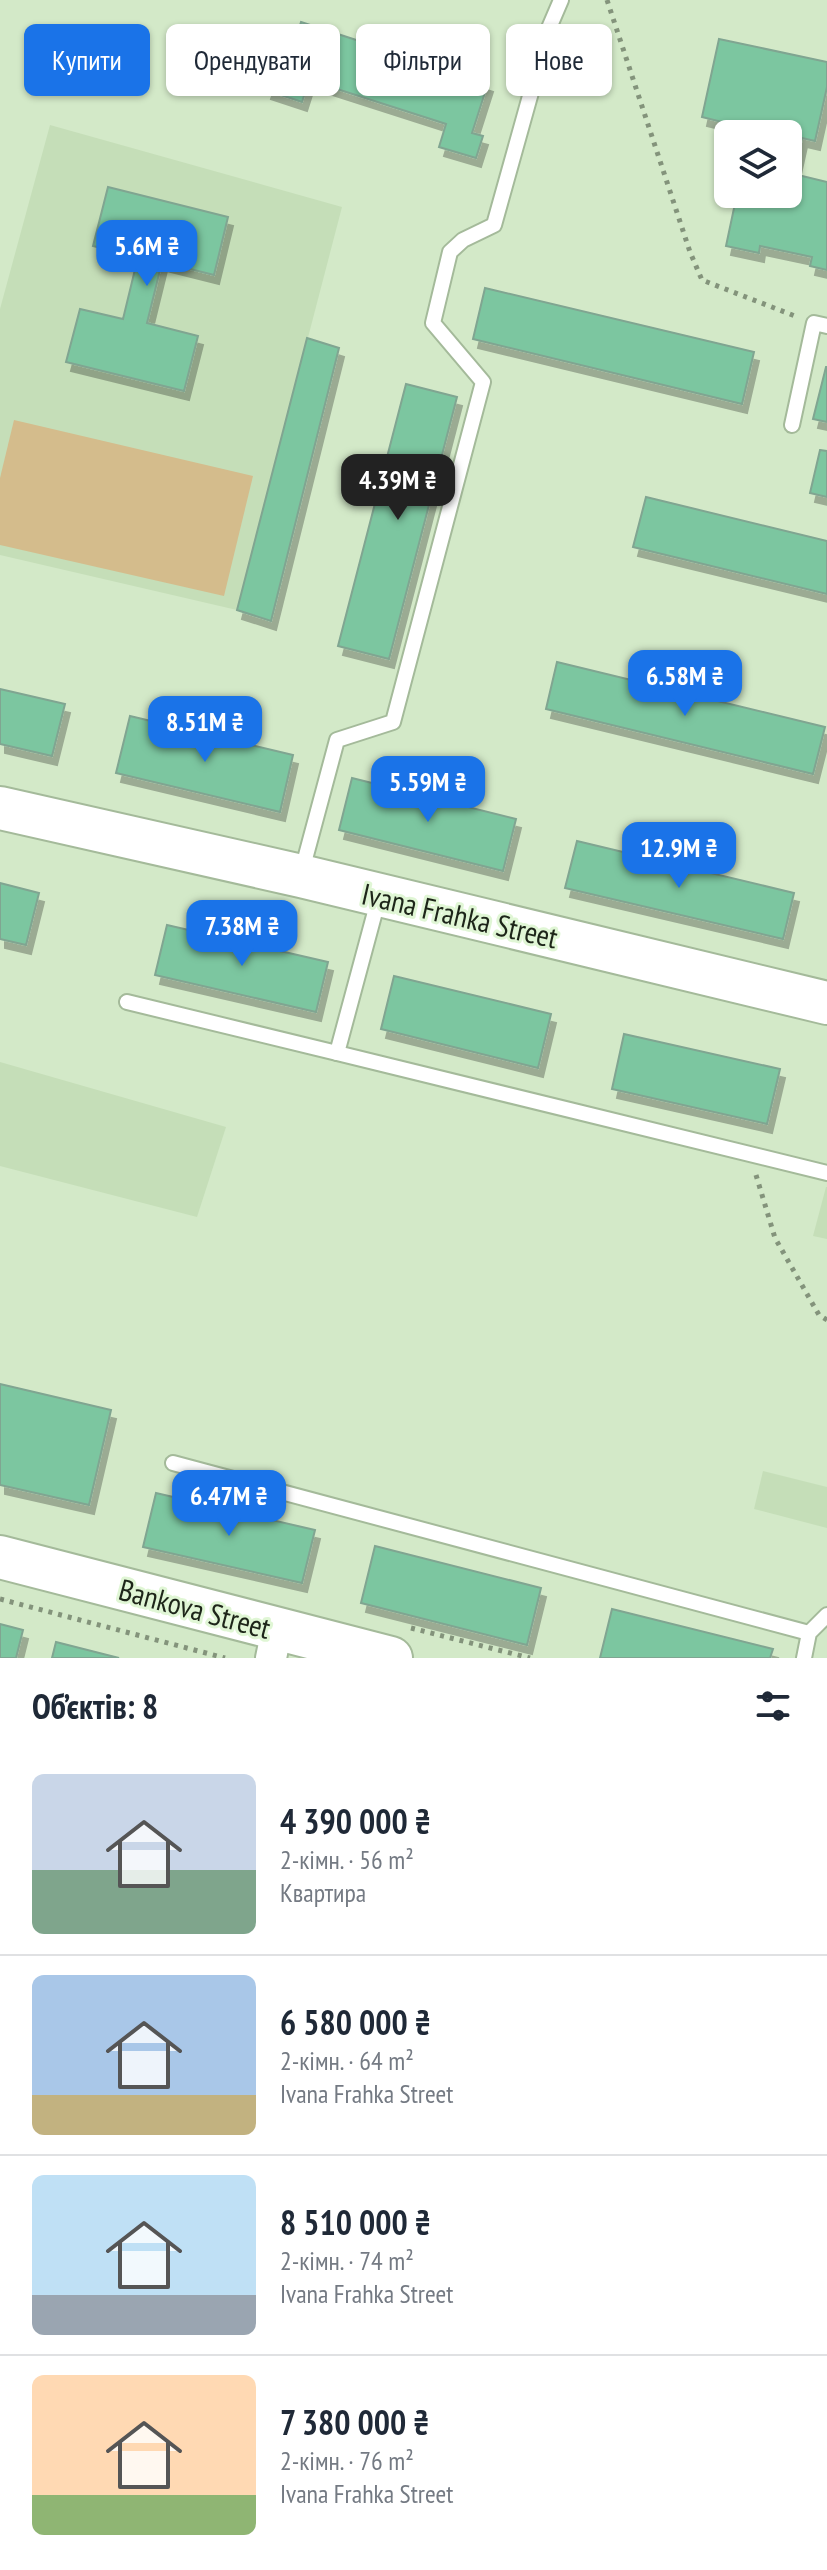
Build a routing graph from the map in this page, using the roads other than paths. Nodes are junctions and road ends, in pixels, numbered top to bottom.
1 (561, 0) edge
2 (820, 325) edge
3 (792, 425) dead end
4 (0, 808) edge
5 (301, 876) junction
6 (379, 897) junction
7 (127, 1002) dead end
8 (827, 1003) edge
9 (337, 1053) junction
10 (827, 1173) edge
11 (173, 1463) dead end
12 (0, 1557) edge
13 (827, 1615) edge
14 (809, 1633) junction
15 (274, 1644) edge
16 (391, 1658) edge
17 (804, 1658) edge

1 - 5 lane
2 - 3 lane
4 - 5 street, Ivana Frahka Street
5 - 6 street, Ivana Frahka Street
6 - 8 street, Ivana Frahka Street
6 - 9 lane
7 - 9 lane
9 - 10 lane
11 - 14 lane
12 - 15 street, Bankova Street
13 - 14 lane
14 - 17 lane
15 - 16 street, Bankova Street

